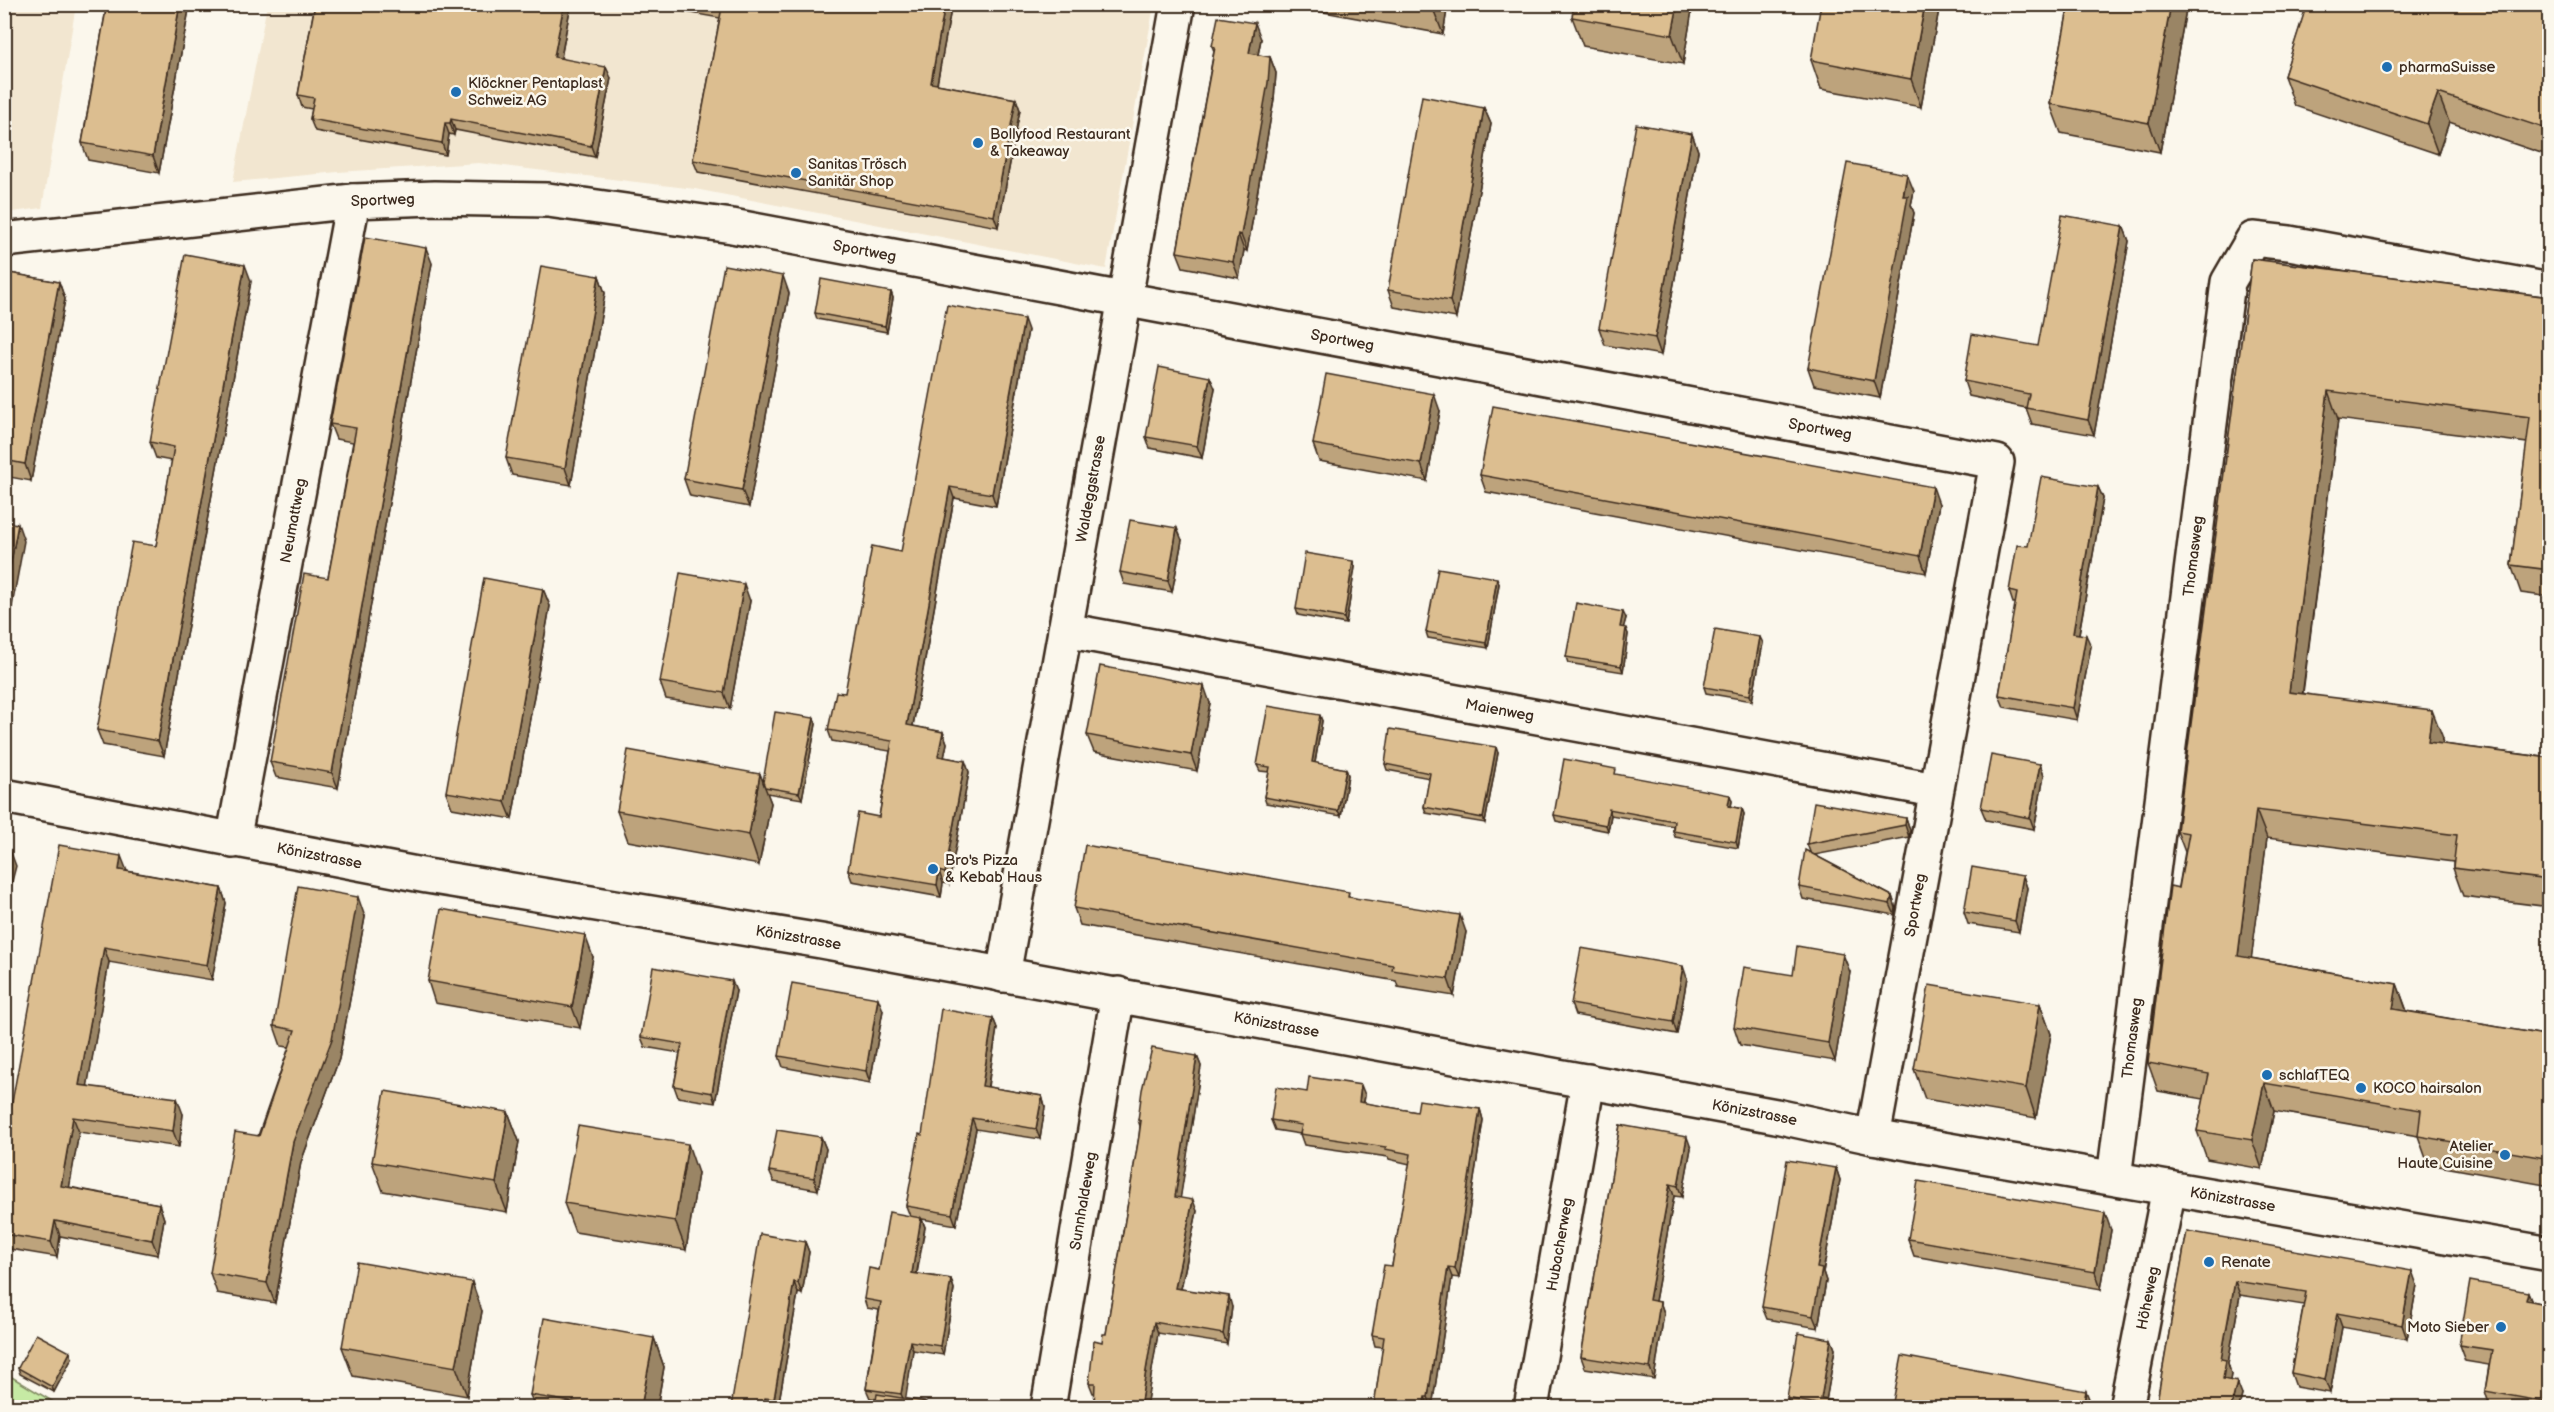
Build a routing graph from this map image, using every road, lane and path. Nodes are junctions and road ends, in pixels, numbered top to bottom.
1 (1178, 4) edge
2 (353, 201) junction
3 (4, 240) edge
4 (2550, 290) edge
5 (1125, 297) junction
6 (1065, 630) junction
7 (1935, 790) junction
8 (4, 796) edge
9 (233, 842) junction
10 (1003, 975) junction
11 (1118, 994) junction
12 (1588, 1082) junction
13 (1873, 1137) junction
14 (2114, 1178) junction
15 (2169, 1188) junction
16 (2550, 1254) edge
17 (1048, 1407) edge
18 (1531, 1407) edge
19 (2126, 1407) edge

1 - 5 street, Waldeggstrasse
2 - 3 street, Sportweg
2 - 5 street, Sportweg
2 - 9 street, Neumattweg
4 - 14 street, Thomasweg
5 - 6 street, Waldeggstrasse
5 - 7 street, Sportweg
6 - 7 street, Maienweg
6 - 10 street, Waldeggstrasse
7 - 13 street, Sportweg
8 - 9 street, Könizstrasse
9 - 10 street, Könizstrasse
10 - 11 street, Könizstrasse
11 - 12 street, Könizstrasse
11 - 17 street, Sunnhaldeweg
12 - 13 street, Könizstrasse
12 - 18 street, Hubacherweg
13 - 14 street, Könizstrasse
14 - 15 street, Könizstrasse
15 - 16 street, Könizstrasse
15 - 19 street, Höheweg

